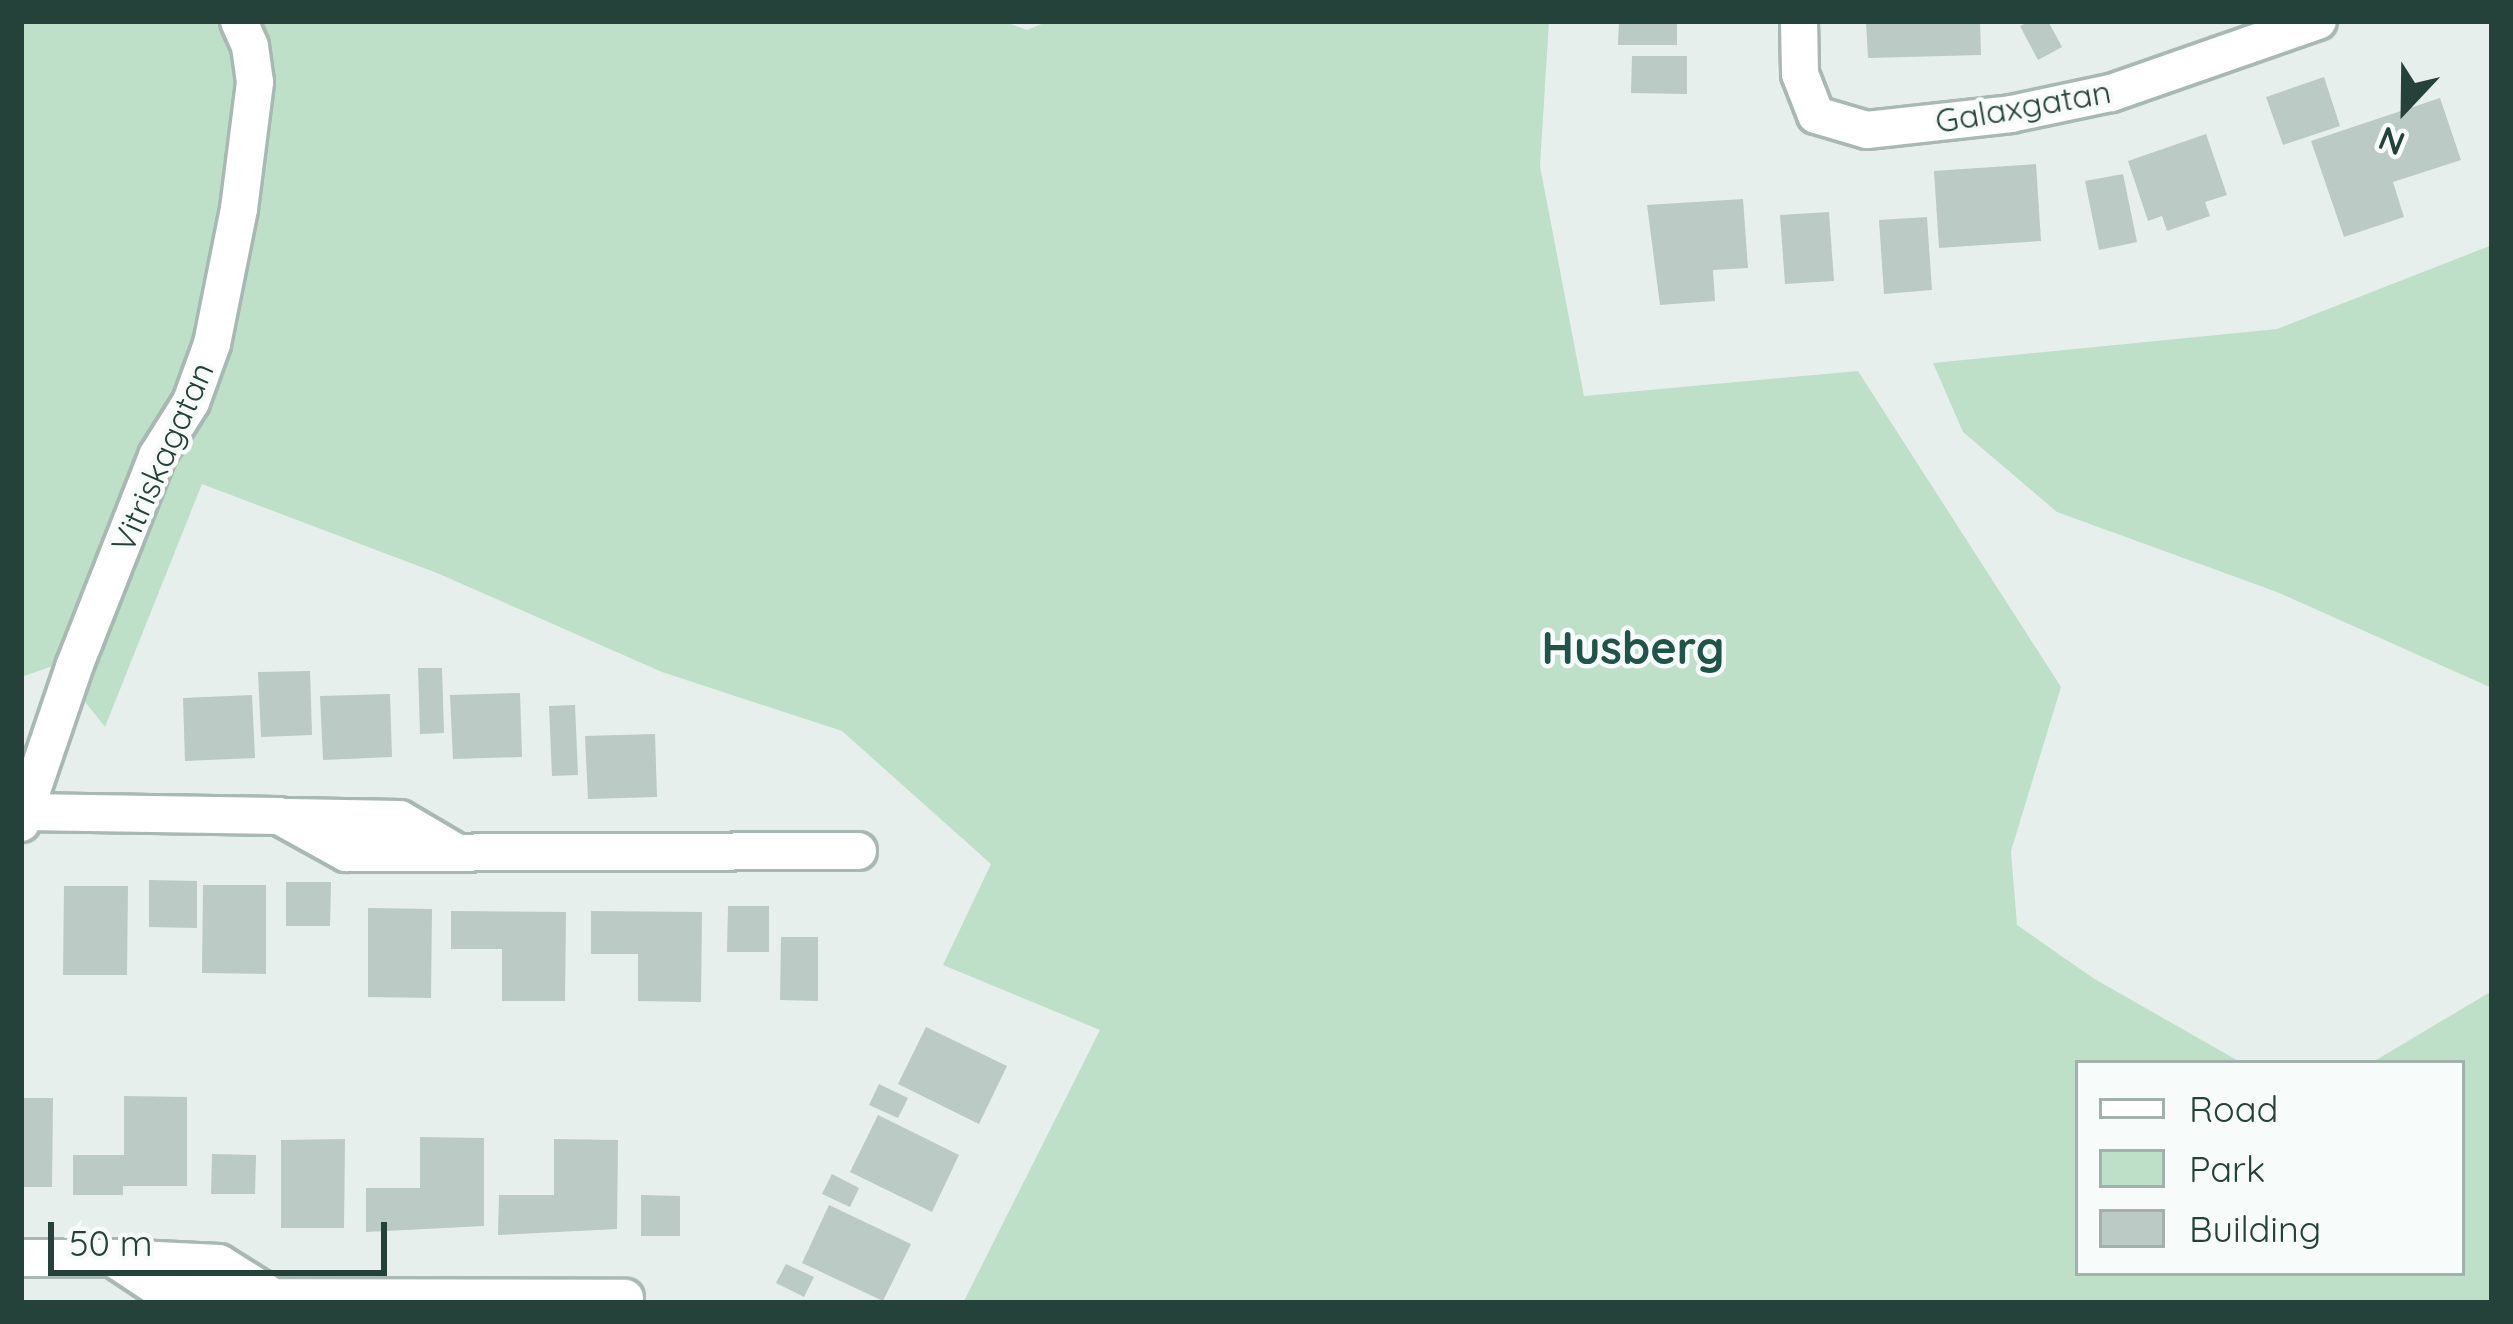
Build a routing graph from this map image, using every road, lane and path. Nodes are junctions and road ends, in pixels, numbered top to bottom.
1 (239, 21) edge
2 (1799, 21) edge
3 (2318, 21) edge
4 (23, 818) edge
5 (858, 851) dead end
6 (21, 1258) edge
7 (625, 1298) dead end

1 - 4 street, Vitriskagatan
2 - 3 street, Galaxgatan
4 - 5 street, Vitriskagatan
6 - 7 street

